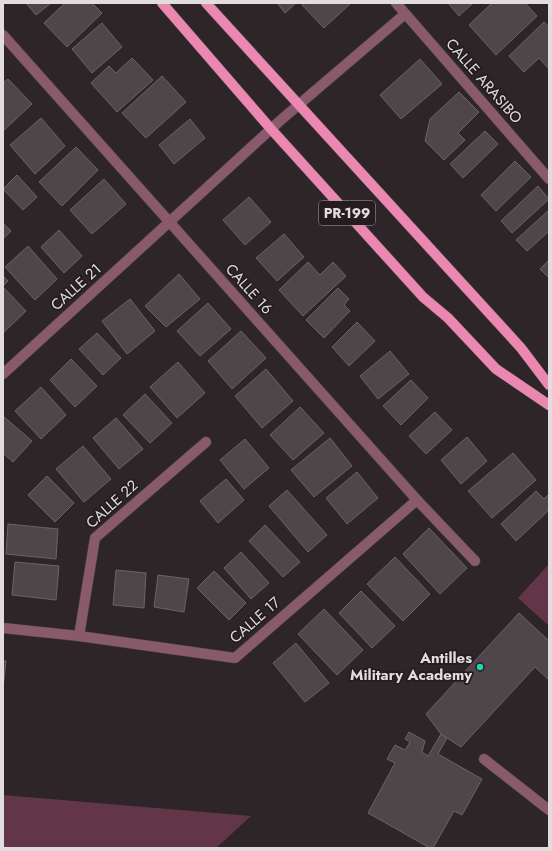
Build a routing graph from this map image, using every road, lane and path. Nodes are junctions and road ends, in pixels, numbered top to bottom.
1 (162, 3) edge
2 (206, 3) edge
3 (396, 3) edge
4 (405, 14) junction
5 (3, 35) edge
6 (299, 105) junction
7 (272, 129) junction
8 (549, 179) edge
9 (170, 222) junction
10 (3, 374) edge
11 (549, 385) edge
12 (549, 405) edge
13 (206, 442) dead end
14 (417, 500) junction
15 (475, 560) dead end
16 (3, 628) edge
17 (79, 636) junction
18 (484, 759) dead end
19 (549, 810) edge

1 - 7 main road, PR-199
2 - 6 main road, PR-199
3 - 4 street, CALLE ARASIBO
4 - 6 street, CALLE 21
4 - 8 street, CALLE ARASIBO
5 - 9 street, CALLE 16
6 - 7 street, CALLE 21
6 - 11 main road, PR-199
7 - 9 street, CALLE 21
7 - 12 main road, PR-199
9 - 10 street, CALLE 21
9 - 14 street, CALLE 16
13 - 17 street, CALLE 22
14 - 15 street, CALLE 16
14 - 17 street, CALLE 17
16 - 17 street, CALLE 17
18 - 19 street

